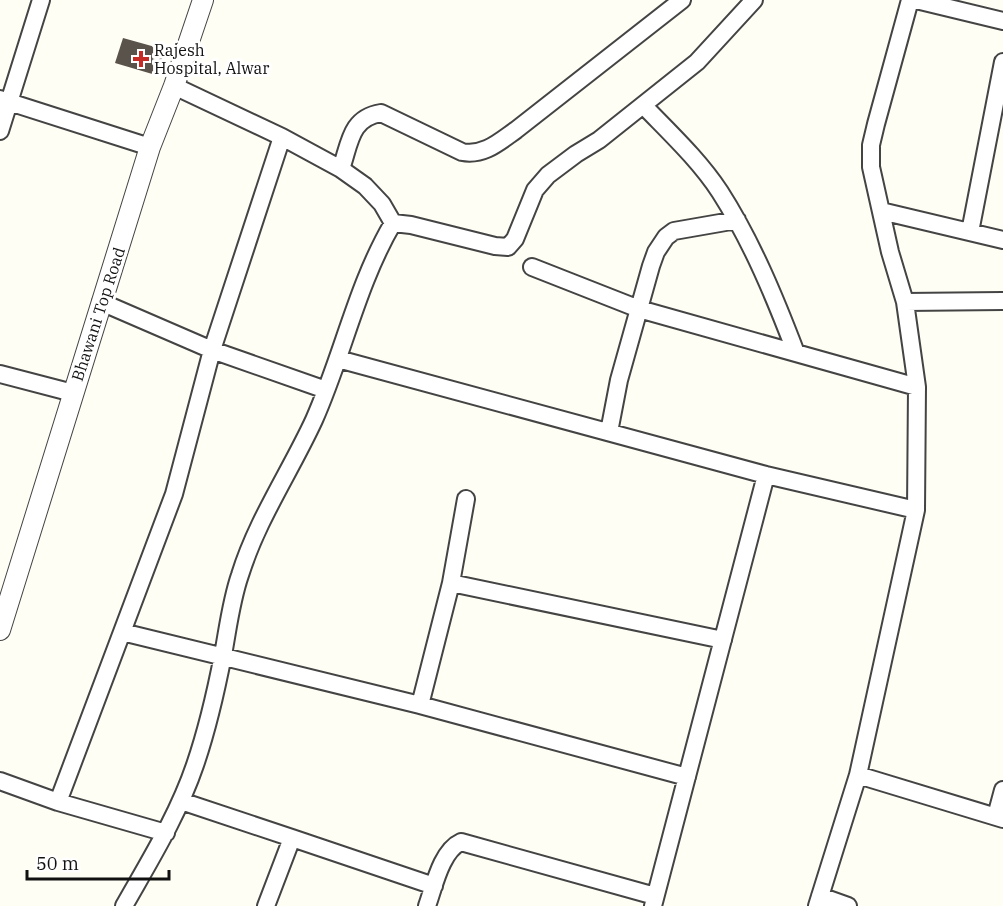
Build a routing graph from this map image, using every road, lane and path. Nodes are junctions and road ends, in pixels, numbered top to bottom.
1 (41, 0) edge
2 (203, 0) edge
3 (682, 0) edge
4 (754, 0) edge
5 (910, 0) edge
6 (916, 0) edge
7 (1003, 21) edge
8 (1003, 62) edge
9 (174, 86) junction
10 (4, 100) edge
11 (644, 106) junction
12 (0, 131) edge
13 (282, 137) junction
14 (150, 147) junction
15 (342, 168) junction
16 (881, 211) junction
17 (737, 220) junction
18 (393, 222) junction
19 (970, 232) junction
20 (1003, 240) edge
21 (532, 267) dead end
22 (1003, 301) edge
23 (101, 302) junction
24 (905, 302) junction
25 (639, 309) junction
26 (212, 350) junction
27 (796, 353) junction
28 (338, 359) junction
29 (0, 374) edge
30 (917, 387) junction
31 (326, 390) junction
32 (73, 393) junction
33 (609, 432) junction
34 (766, 475) junction
35 (466, 499) dead end
36 (916, 510) junction
37 (452, 583) junction
38 (0, 630) edge
39 (122, 632) junction
40 (723, 640) junction
41 (223, 657) junction
42 (420, 705) junction
43 (858, 775) junction
44 (687, 777) junction
45 (0, 781) edge
46 (1003, 790) edge
47 (181, 801) junction
48 (58, 802) junction
49 (999, 818) edge
50 (166, 834) junction
51 (292, 838) junction
52 (434, 886) junction
53 (654, 901) edge
54 (818, 901) edge
55 (124, 906) edge
56 (266, 906) edge
57 (427, 906) edge
58 (848, 906) edge

1 - 10 street
2 - 9 street, Bhawani Top Road
3 - 15 street
4 - 11 street
5 - 16 street
6 - 7 street
8 - 19 street
9 - 13 street
9 - 14 street, Bhawani Top Road
10 - 12 street
10 - 14 street
11 - 17 street
11 - 18 street
13 - 15 street
13 - 26 street
14 - 23 street, Bhawani Top Road
15 - 18 street
16 - 19 street
16 - 24 street
17 - 25 street
17 - 27 street
18 - 28 street
19 - 20 street
21 - 25 street
22 - 24 street
23 - 26 street
23 - 32 street, Bhawani Top Road
24 - 30 street
25 - 27 street
25 - 33 street
26 - 31 street
26 - 39 street
27 - 30 street
28 - 31 street
28 - 33 street
29 - 32 street
30 - 36 street
31 - 41 street
32 - 38 street, Bhawani Top Road
33 - 34 street
34 - 36 street
34 - 40 street
35 - 37 street
36 - 43 street
37 - 40 street
37 - 42 street
39 - 41 street
39 - 48 street
40 - 44 street
41 - 42 street
41 - 47 street
42 - 44 street
43 - 49 street
43 - 54 street
44 - 53 street
45 - 48 street
46 - 49 street
47 - 50 street
47 - 51 street
48 - 50 street
50 - 55 street
51 - 52 street
51 - 56 street
52 - 53 street
52 - 57 street
54 - 58 street

